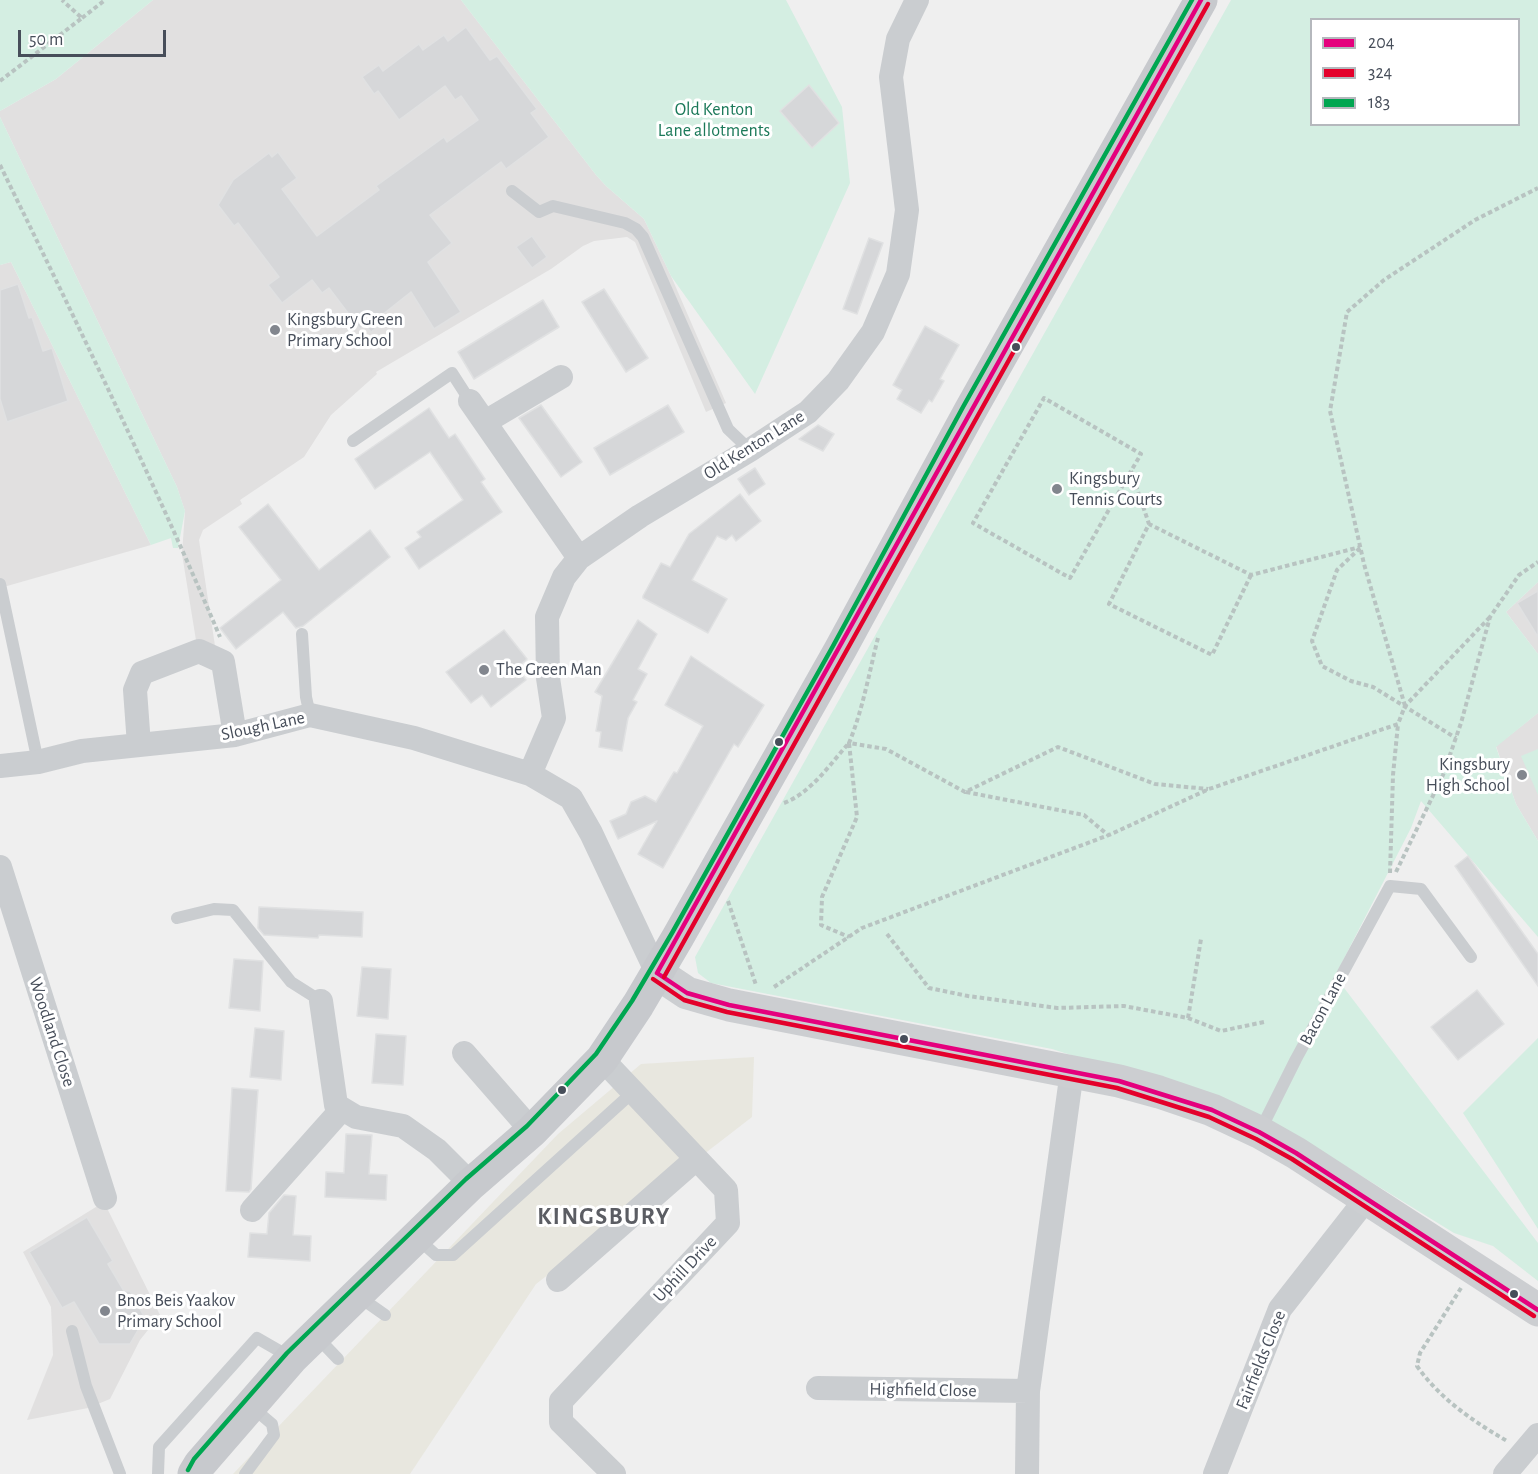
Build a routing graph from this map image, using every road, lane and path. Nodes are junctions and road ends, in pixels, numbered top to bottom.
1 (62, 0) edge
2 (105, 0) edge
3 (917, 0) edge
4 (1201, 0) edge
5 (82, 18) junction
6 (0, 81) edge
7 (0, 165) edge
8 (1538, 188) edge
9 (512, 191) dead end
10 (561, 377) dead end
11 (470, 401) joint
12 (485, 422) junction
13 (353, 441) dead end
14 (750, 450) junction
15 (1131, 471) junction
16 (1149, 524) junction
17 (1360, 547) junction
18 (579, 558) junction
19 (1538, 562) edge
20 (1251, 575) junction
21 (0, 584) edge
22 (1490, 618) junction
23 (880, 627) dead end
24 (302, 634) dead end
25 (225, 648) dead end
26 (1405, 706) junction
27 (310, 715) junction
28 (1398, 724) junction
29 (235, 735) junction
30 (1456, 738) junction
31 (849, 743) junction
32 (139, 745) junction
33 (38, 762) junction
34 (0, 766) edge
35 (530, 774) junction
36 (1209, 789) junction
37 (965, 792) junction
38 (775, 807) dead end
39 (1109, 835) junction
40 (0, 867) edge
41 (1390, 886) junction
42 (725, 894) dead end
43 (177, 918) dead end
44 (887, 934) dead end
45 (849, 937) junction
46 (1201, 939) dead end
47 (1471, 957) dead end
48 (657, 973) junction
49 (757, 988) dead end
50 (768, 992) dead end
51 (321, 1001) joint
52 (1188, 1018) junction
53 (1264, 1022) dead end
54 (464, 1053) dead end
55 (602, 1059) junction
56 (1072, 1071) junction
57 (633, 1092) junction
58 (342, 1109) junction
59 (532, 1131) junction
60 (1259, 1132) junction
61 (696, 1158) junction
62 (471, 1184) junction
63 (105, 1198) dead end
64 (1367, 1198) junction
65 (252, 1210) dead end
66 (416, 1237) junction
67 (1474, 1267) junction
68 (558, 1280) dead end
69 (357, 1295) junction
70 (1538, 1310) edge
71 (386, 1315) dead end
72 (72, 1331) dead end
73 (315, 1336) junction
74 (292, 1358) junction
75 (338, 1359) dead end
76 (818, 1388) dead end
77 (1028, 1391) junction
78 (250, 1406) junction
79 (1531, 1443) edge
80 (198, 1472) edge
81 (120, 1474) edge
82 (158, 1474) edge
83 (245, 1474) edge
84 (614, 1474) edge
85 (1027, 1474) edge
86 (1215, 1474) edge
87 (1504, 1474) edge

1 - 5 path
2 - 5 path
3 - 14 street, Old Kenton Lane
4 - 48 main road
5 - 6 path
7 - 25 path
8 - 17 path
9 - 14 lane
10 - 12 street
11 - 12 street
11 - 13 lane
12 - 18 street
14 - 18 street, Old Kenton Lane
15 - 15 path
15 - 16 path
16 - 20 path
16 - 20 path
17 - 20 path
17 - 26 path
17 - 26 path
18 - 35 street, Old Kenton Lane
19 - 22 path
21 - 33 lane
22 - 26 path
22 - 30 path
23 - 31 path
24 - 27 lane
26 - 28 path
26 - 30 path
27 - 29 street, Slough Lane
27 - 35 street, Slough Lane
28 - 36 path
28 - 41 path
29 - 32 street, Slough Lane
29 - 32 street
30 - 41 path
31 - 37 path
31 - 38 path
31 - 45 path
32 - 33 street, Slough Lane
33 - 34 street, Slough Lane
35 - 48 street, Slough Lane
36 - 37 path
36 - 39 path
37 - 39 path
39 - 45 path
40 - 63 street, Woodland Close
41 - 47 lane
41 - 60 lane, Bacon Lane
42 - 49 path
43 - 51 lane
44 - 52 path
45 - 50 path
46 - 52 path
48 - 55 main road
48 - 56 street
51 - 58 street
52 - 53 path
54 - 59 street
55 - 57 street, Uphill Drive
55 - 59 main road
56 - 60 street
56 - 77 street
57 - 61 street, Uphill Drive
57 - 66 lane
58 - 62 street
58 - 65 street
59 - 62 main road
60 - 64 street
61 - 68 street
61 - 84 street, Uphill Drive
62 - 66 main road
64 - 67 street
64 - 86 street, Fairfields Close
66 - 69 main road
67 - 70 street
67 - 79 path
69 - 71 lane
69 - 73 main road
72 - 81 lane
73 - 74 main road
73 - 75 lane
74 - 78 main road
74 - 82 lane
76 - 77 street, Highfield Close
77 - 85 street
78 - 80 main road
78 - 83 lane
79 - 87 street

